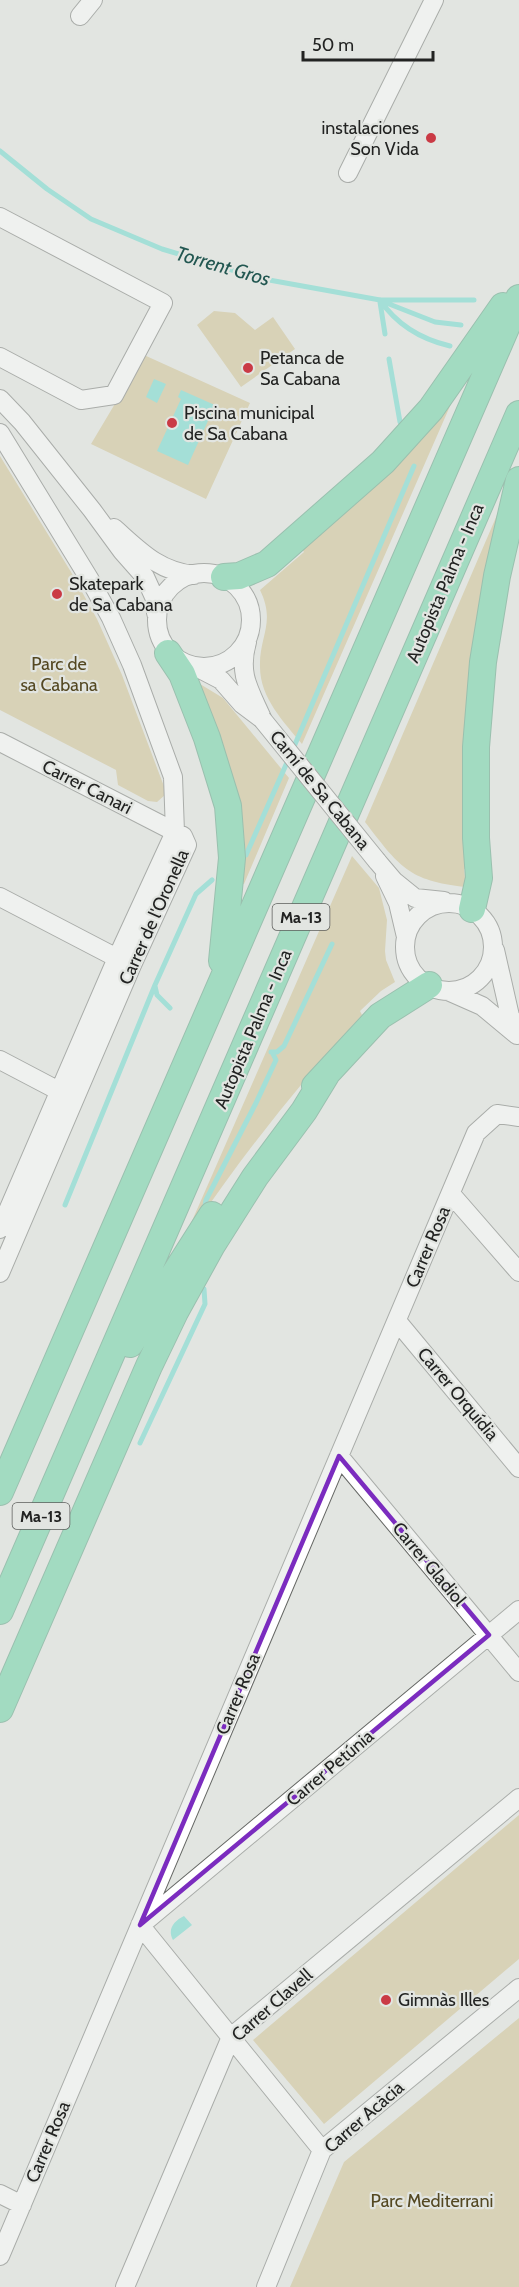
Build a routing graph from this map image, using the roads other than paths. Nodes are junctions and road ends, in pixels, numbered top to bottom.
1 (93, 0) edge
2 (434, 0) edge
3 (81, 16) dead end
4 (348, 173) dead end
5 (0, 217) edge
6 (519, 283) edge
7 (519, 298) edge
8 (0, 357) edge
9 (0, 399) edge
10 (519, 414) edge
11 (0, 433) edge
12 (519, 480) edge
13 (92, 510) junction
14 (196, 575) junction
15 (224, 577) junction
16 (156, 617) junction
17 (248, 640) junction
18 (168, 653) junction
19 (196, 667) junction
20 (262, 719) junction
21 (0, 742) edge
22 (175, 832) junction
23 (377, 861) junction
24 (0, 897) edge
25 (462, 905) junction
26 (406, 937) junction
27 (493, 939) junction
28 (117, 958) junction
29 (439, 988) junction
30 (219, 990) junction
31 (519, 1031) edge
32 (519, 1036) edge
33 (0, 1060) edge
34 (326, 1075) junction
35 (59, 1091) junction
36 (519, 1117) edge
37 (451, 1194) junction
38 (0, 1229) edge
39 (5, 1246) edge
40 (519, 1272) edge
41 (0, 1273) edge
42 (397, 1321) junction
43 (82, 1420) junction
44 (339, 1456) junction
45 (519, 1468) edge
46 (0, 1492) edge
47 (519, 1610) edge
48 (0, 1611) edge
49 (489, 1635) junction
50 (519, 1672) edge
51 (0, 1709) edge
52 (519, 1798) edge
53 (140, 1925) junction
54 (519, 1988) edge
55 (231, 2037) junction
56 (322, 2150) junction
57 (0, 2194) edge
58 (22, 2205) junction
59 (0, 2256) edge
60 (125, 2287) edge
61 (266, 2287) edge

1 - 3 street
2 - 4 street
5 - 8 street
6 - 15 highway
7 - 30 highway, Ma-13
9 - 13 street
10 - 43 highway, Autopista Palma - Inca / Ma-13
11 - 22 street
12 - 25 highway
13 - 14 street
13 - 16 street
14 - 15 street
14 - 16 street
15 - 17 street
16 - 18 street
17 - 19 street
17 - 20 street, Camí de Sa Cabana
18 - 19 street
18 - 30 highway
19 - 20 street, Camí de Sa Cabana
20 - 23 street, Camí de Sa Cabana, bridge
21 - 22 street, Carrer Canari
22 - 28 street, Carrer de l'Oronella
22 - 39 street, Carrer de l'Oronella
23 - 25 street, Camí de Sa Cabana
23 - 26 street, Camí de Sa Cabana
24 - 28 street
25 - 26 street
25 - 27 street
26 - 29 street
27 - 29 street
27 - 31 street
28 - 35 street, Carrer de l'Oronella
29 - 32 street
29 - 34 highway
30 - 46 highway, Ma-13
33 - 35 street
34 - 43 highway
34 - 51 highway
35 - 38 street, Carrer de l'Oronella
36 - 37 street, Carrer Rosa
37 - 40 street
37 - 42 street, Carrer Rosa
39 - 41 street, Carrer de l'Oronella
42 - 44 street, Carrer Rosa
42 - 45 street, Carrer Orquídia
43 - 48 highway, Autopista Palma - Inca / Ma-13
44 - 49 street, Carrer Gladiol
44 - 53 street, Carrer Rosa
47 - 49 street, Carrer Petúnia
49 - 50 street, Carrer Gladiol
49 - 53 street, Carrer Petúnia
52 - 55 street, Carrer Clavell
53 - 55 street
53 - 58 street, Carrer Rosa
54 - 56 street, Carrer Acàcia
55 - 56 street
55 - 60 street, Carrer Clavell
56 - 61 street, Carrer Acàcia
57 - 58 street
58 - 59 street, Carrer Rosa

